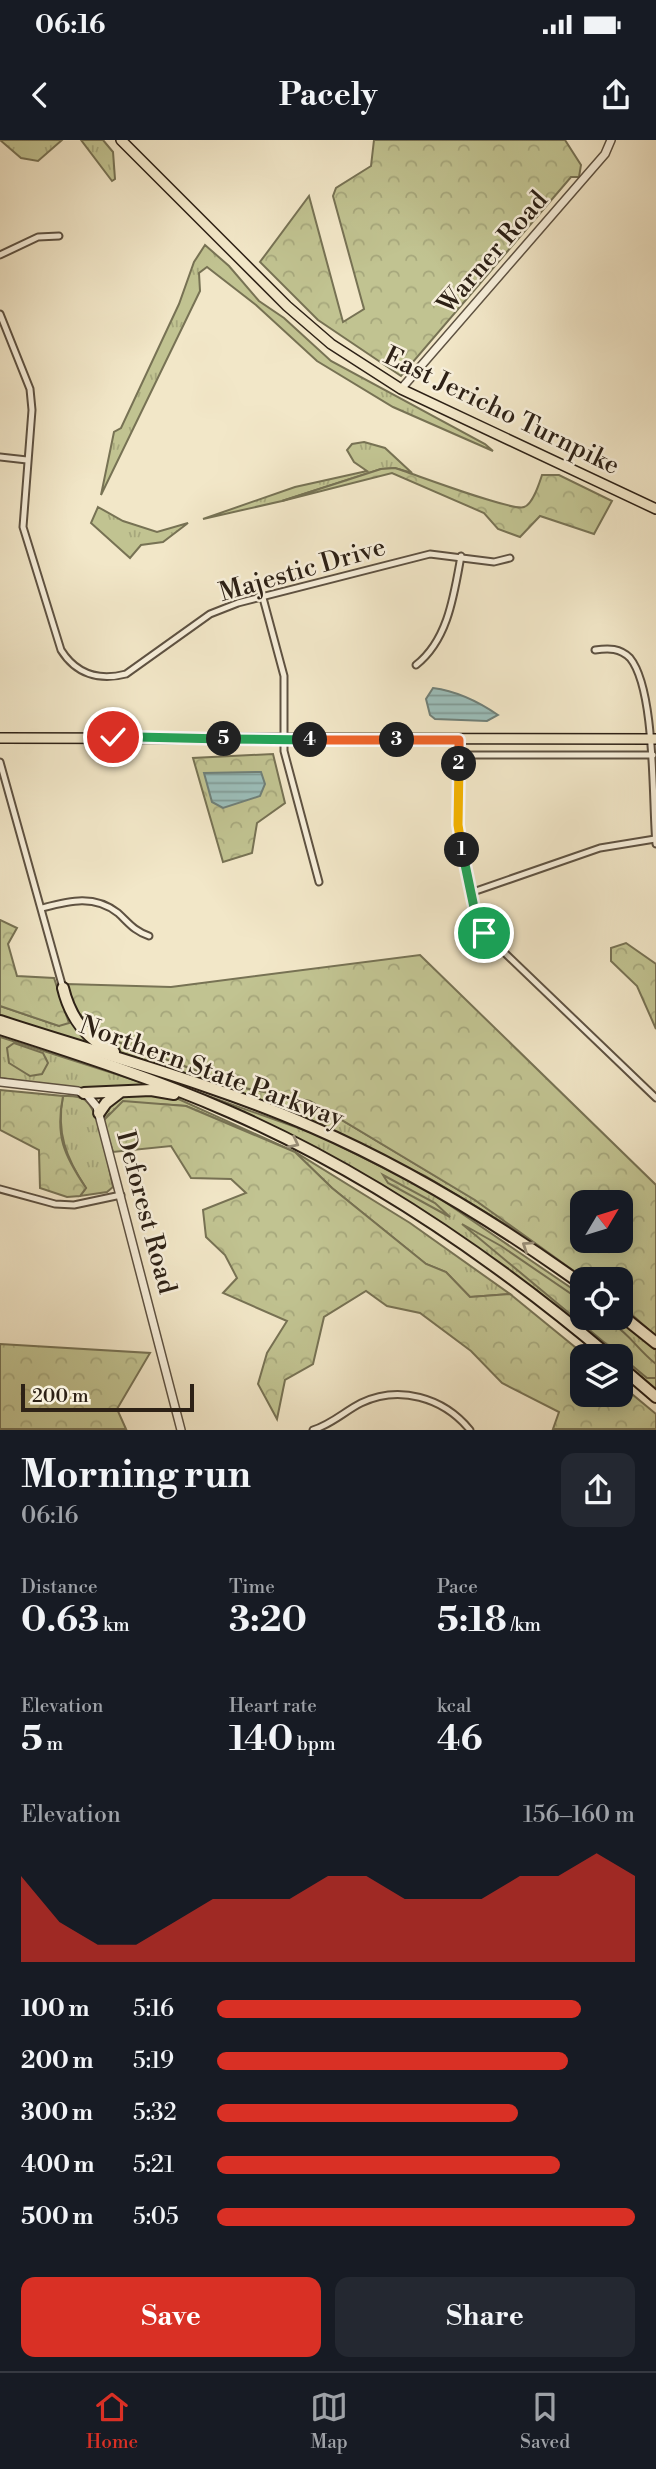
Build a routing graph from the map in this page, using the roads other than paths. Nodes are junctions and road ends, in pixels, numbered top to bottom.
1 (121, 140) edge
2 (611, 140) edge
3 (59, 236) dead end
4 (0, 255) edge
5 (0, 314) edge
6 (401, 388) junction
7 (0, 457) edge
8 (27, 460) junction
9 (656, 509) edge
10 (461, 556) junction
11 (510, 558) dead end
12 (264, 598) junction
13 (595, 650) dead end
14 (416, 665) dead end
15 (0, 738) edge
16 (653, 739) edge
17 (284, 740) junction
18 (459, 740) junction
19 (459, 755) junction
20 (653, 755) junction
21 (0, 762) edge
22 (656, 839) edge
23 (656, 844) edge
24 (319, 883) dead end
25 (472, 892) junction
26 (42, 908) junction
27 (149, 936) dead end
28 (63, 988) joint
29 (0, 1021) edge
30 (0, 1029) edge
31 (151, 1070) junction
32 (0, 1082) edge
33 (121, 1091) junction
34 (84, 1093) junction
35 (656, 1098) edge
36 (99, 1113) junction
37 (233, 1113) junction
38 (0, 1189) edge
39 (121, 1195) junction
40 (570, 1276) edge
41 (633, 1325) edge
42 (656, 1343) edge
43 (594, 1344) edge
44 (633, 1377) edge
45 (656, 1397) edge
46 (181, 1430) edge
47 (313, 1430) edge
48 (470, 1430) edge

1 - 6 main road, East Jericho Turnpike
2 - 6 street, Warner Road
3 - 4 street
5 - 8 street, Majestic Drive
6 - 9 main road, East Jericho Turnpike
7 - 8 street
8 - 12 street, Majestic Drive
10 - 11 street, Majestic Drive
10 - 12 street, Majestic Drive
10 - 14 street
12 - 17 street
13 - 16 street
15 - 17 main road
16 - 18 main road
16 - 20 street
17 - 18 main road
17 - 24 street
18 - 19 street
19 - 20 street
19 - 25 street
20 - 22 street
21 - 26 street
22 - 23 street
22 - 25 street
25 - 35 street
26 - 27 street
26 - 28 street
28 - 31 highway
29 - 31 highway, Northern State Parkway
30 - 37 highway, Northern State Parkway
40 -> 31 highway, Northern State Parkway
32 - 34 street
33 - 34 highway
33 - 36 highway
33 - 37 highway
34 - 36 street, Deforest Road
36 - 39 street, Deforest Road
37 -> 43 highway, Northern State Parkway
38 - 39 street
39 - 46 street, Deforest Road
41 - 42 highway
44 - 45 highway
47 - 48 street

